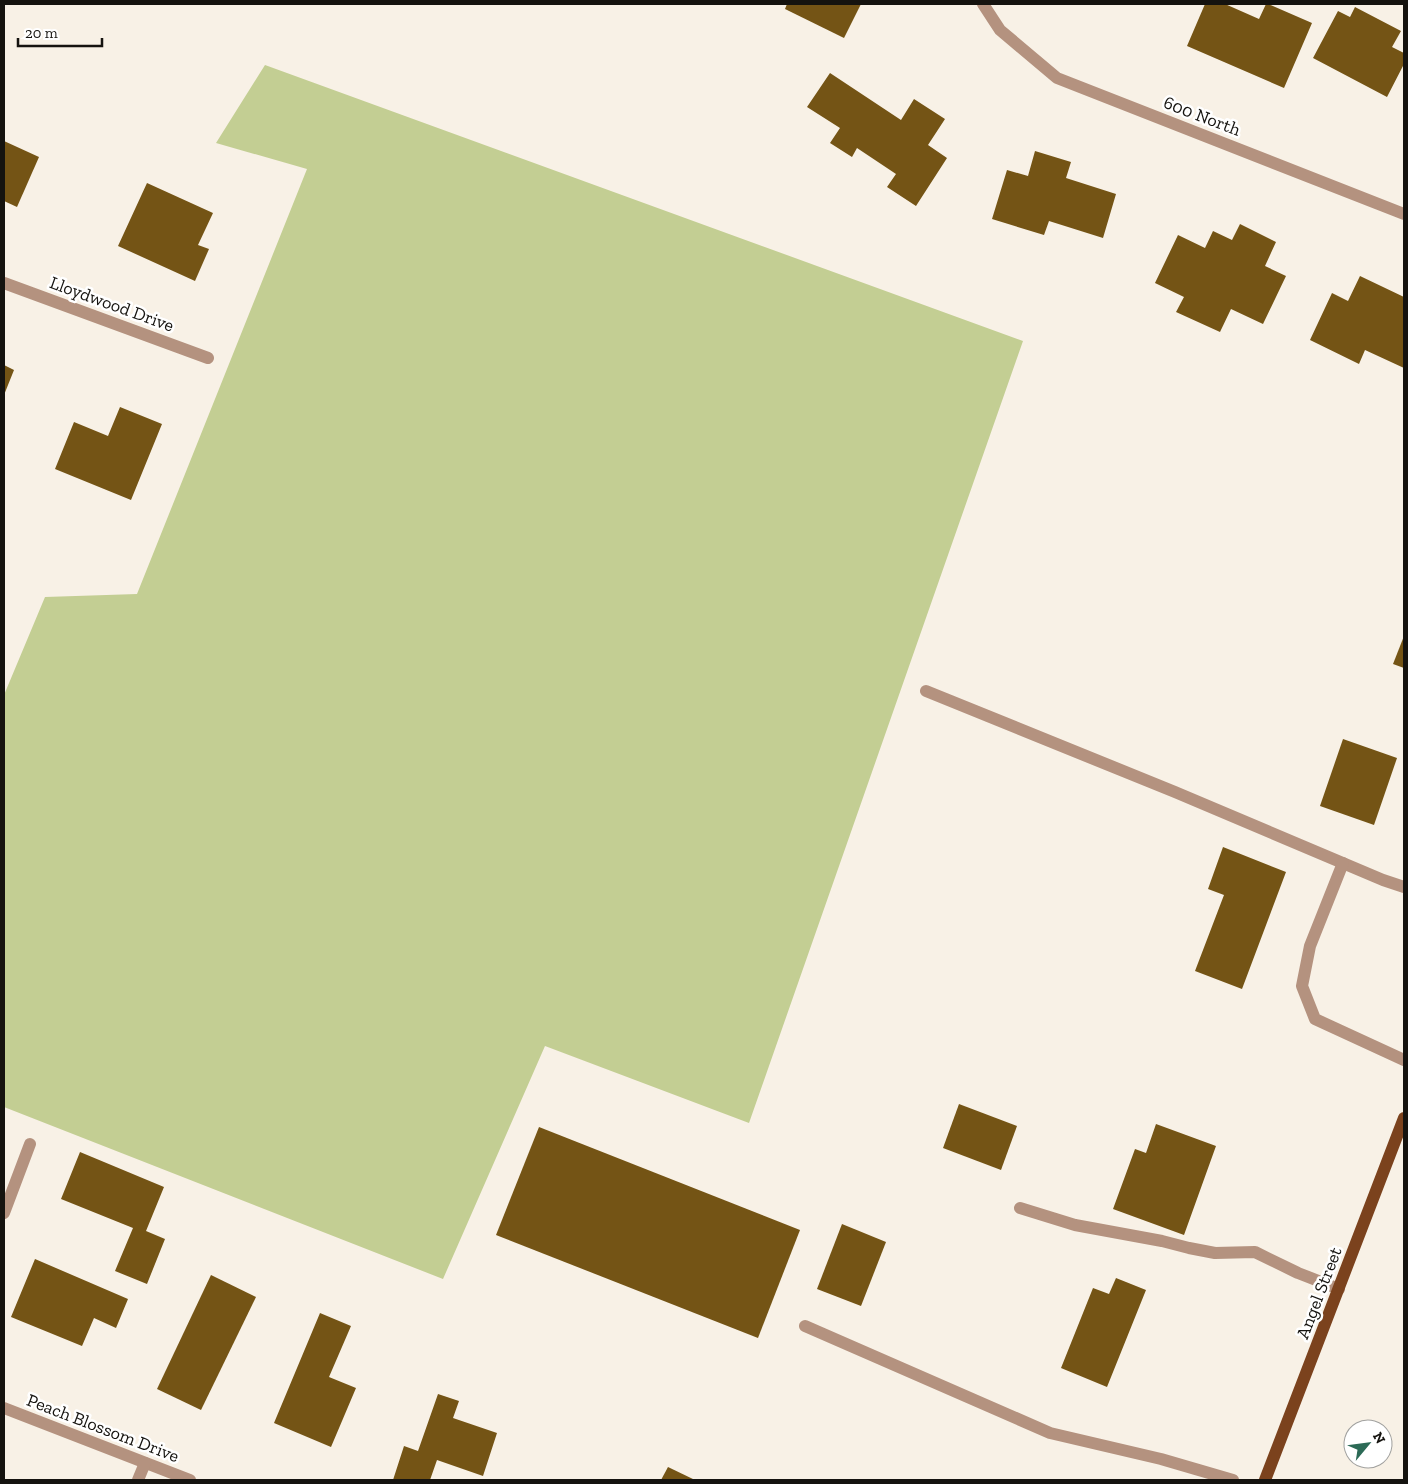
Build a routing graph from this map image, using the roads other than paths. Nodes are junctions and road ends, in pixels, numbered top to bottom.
1 (983, 4) edge
2 (1404, 214) edge
3 (4, 284) edge
4 (208, 358) dead end
5 (926, 691) dead end
6 (1343, 863) junction
7 (1404, 887) edge
8 (1404, 1060) edge
9 (1404, 1118) edge
10 (30, 1144) dead end
11 (1020, 1208) dead end
12 (4, 1213) edge
13 (1339, 1289) junction
14 (805, 1326) dead end
15 (4, 1408) edge
16 (145, 1463) junction
17 (138, 1480) edge
18 (190, 1480) edge
19 (1234, 1480) edge
20 (1265, 1480) edge

1 - 2 street, 600 North
3 - 4 street, Lloydwood Drive
5 - 6 street
6 - 7 street
6 - 8 street
9 - 13 main road, Angel Street
10 - 12 street
11 - 13 street
13 - 20 main road, Angel Street
14 - 19 street
15 - 16 street, Peach Blossom Drive
16 - 17 street
16 - 18 street, Peach Blossom Drive

